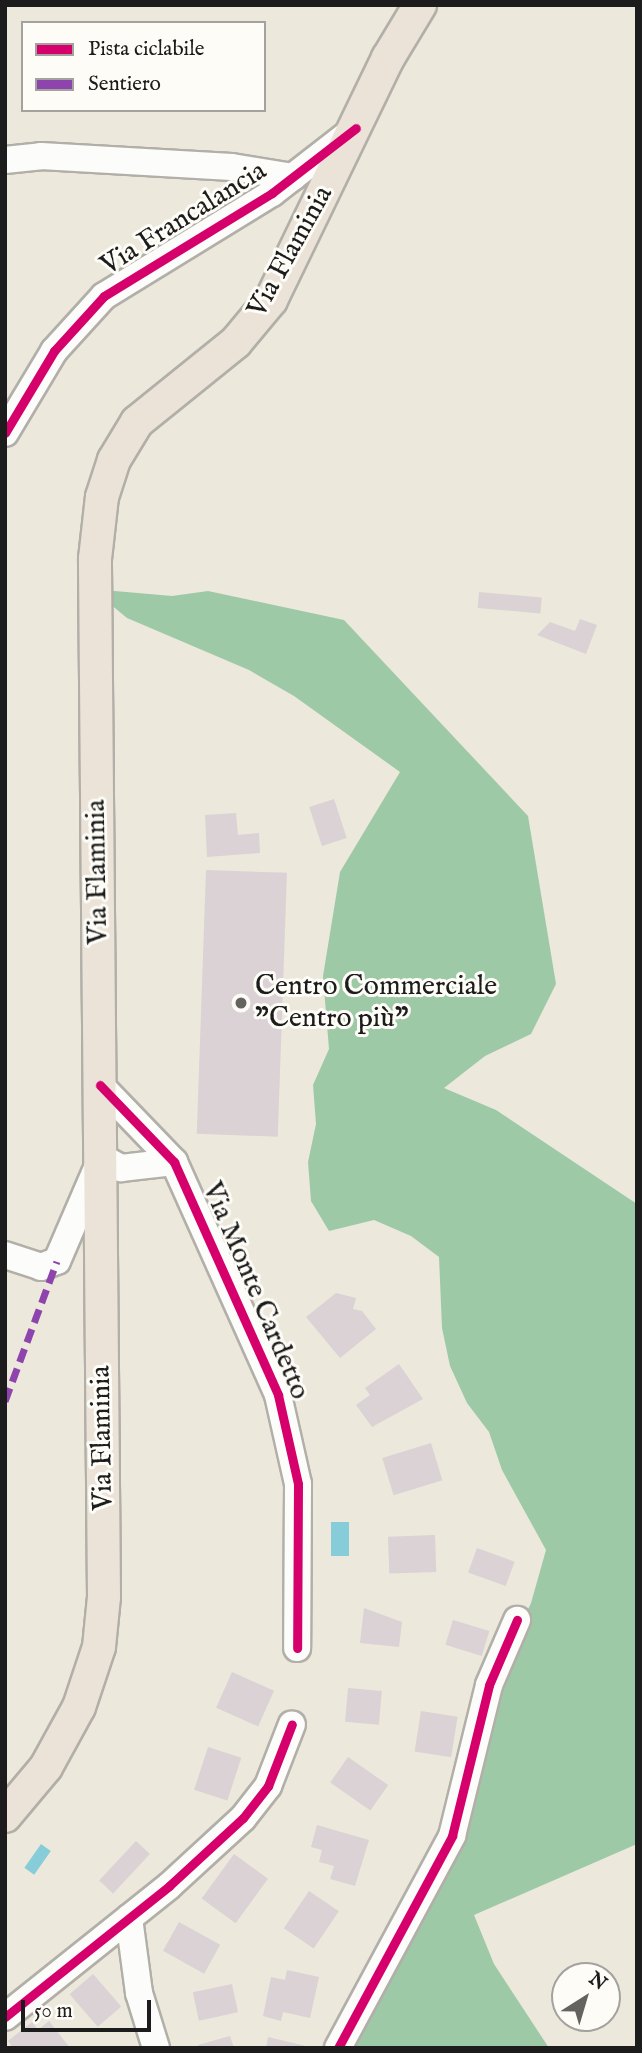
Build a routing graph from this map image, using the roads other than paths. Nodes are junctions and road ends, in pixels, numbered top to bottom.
1 (420, 5) edge
2 (356, 128) junction
3 (5, 160) edge
4 (293, 177) junction
5 (5, 433) edge
6 (115, 1115) junction
7 (100, 1161) junction
8 (174, 1162) junction
9 (5, 1255) edge
10 (517, 1620) dead end
11 (297, 1648) dead end
12 (292, 1724) dead end
13 (5, 1816) edge
14 (129, 1919) junction
15 (5, 2017) edge
16 (156, 2048) edge
17 (338, 2048) edge

1 - 2 main road, Via Flaminia
2 - 4 street, Via Francalancia
2 - 6 main road, Via Flaminia
3 - 4 street
4 - 5 street, Via Francalancia
6 - 7 main road, Via Flaminia
6 - 8 street, Via Monte Cardetto
7 - 8 street
7 - 9 street
7 - 13 main road, Via Flaminia
8 - 11 street, Via Monte Cardetto
10 - 17 street
12 - 14 street
14 - 15 street
14 - 16 street

